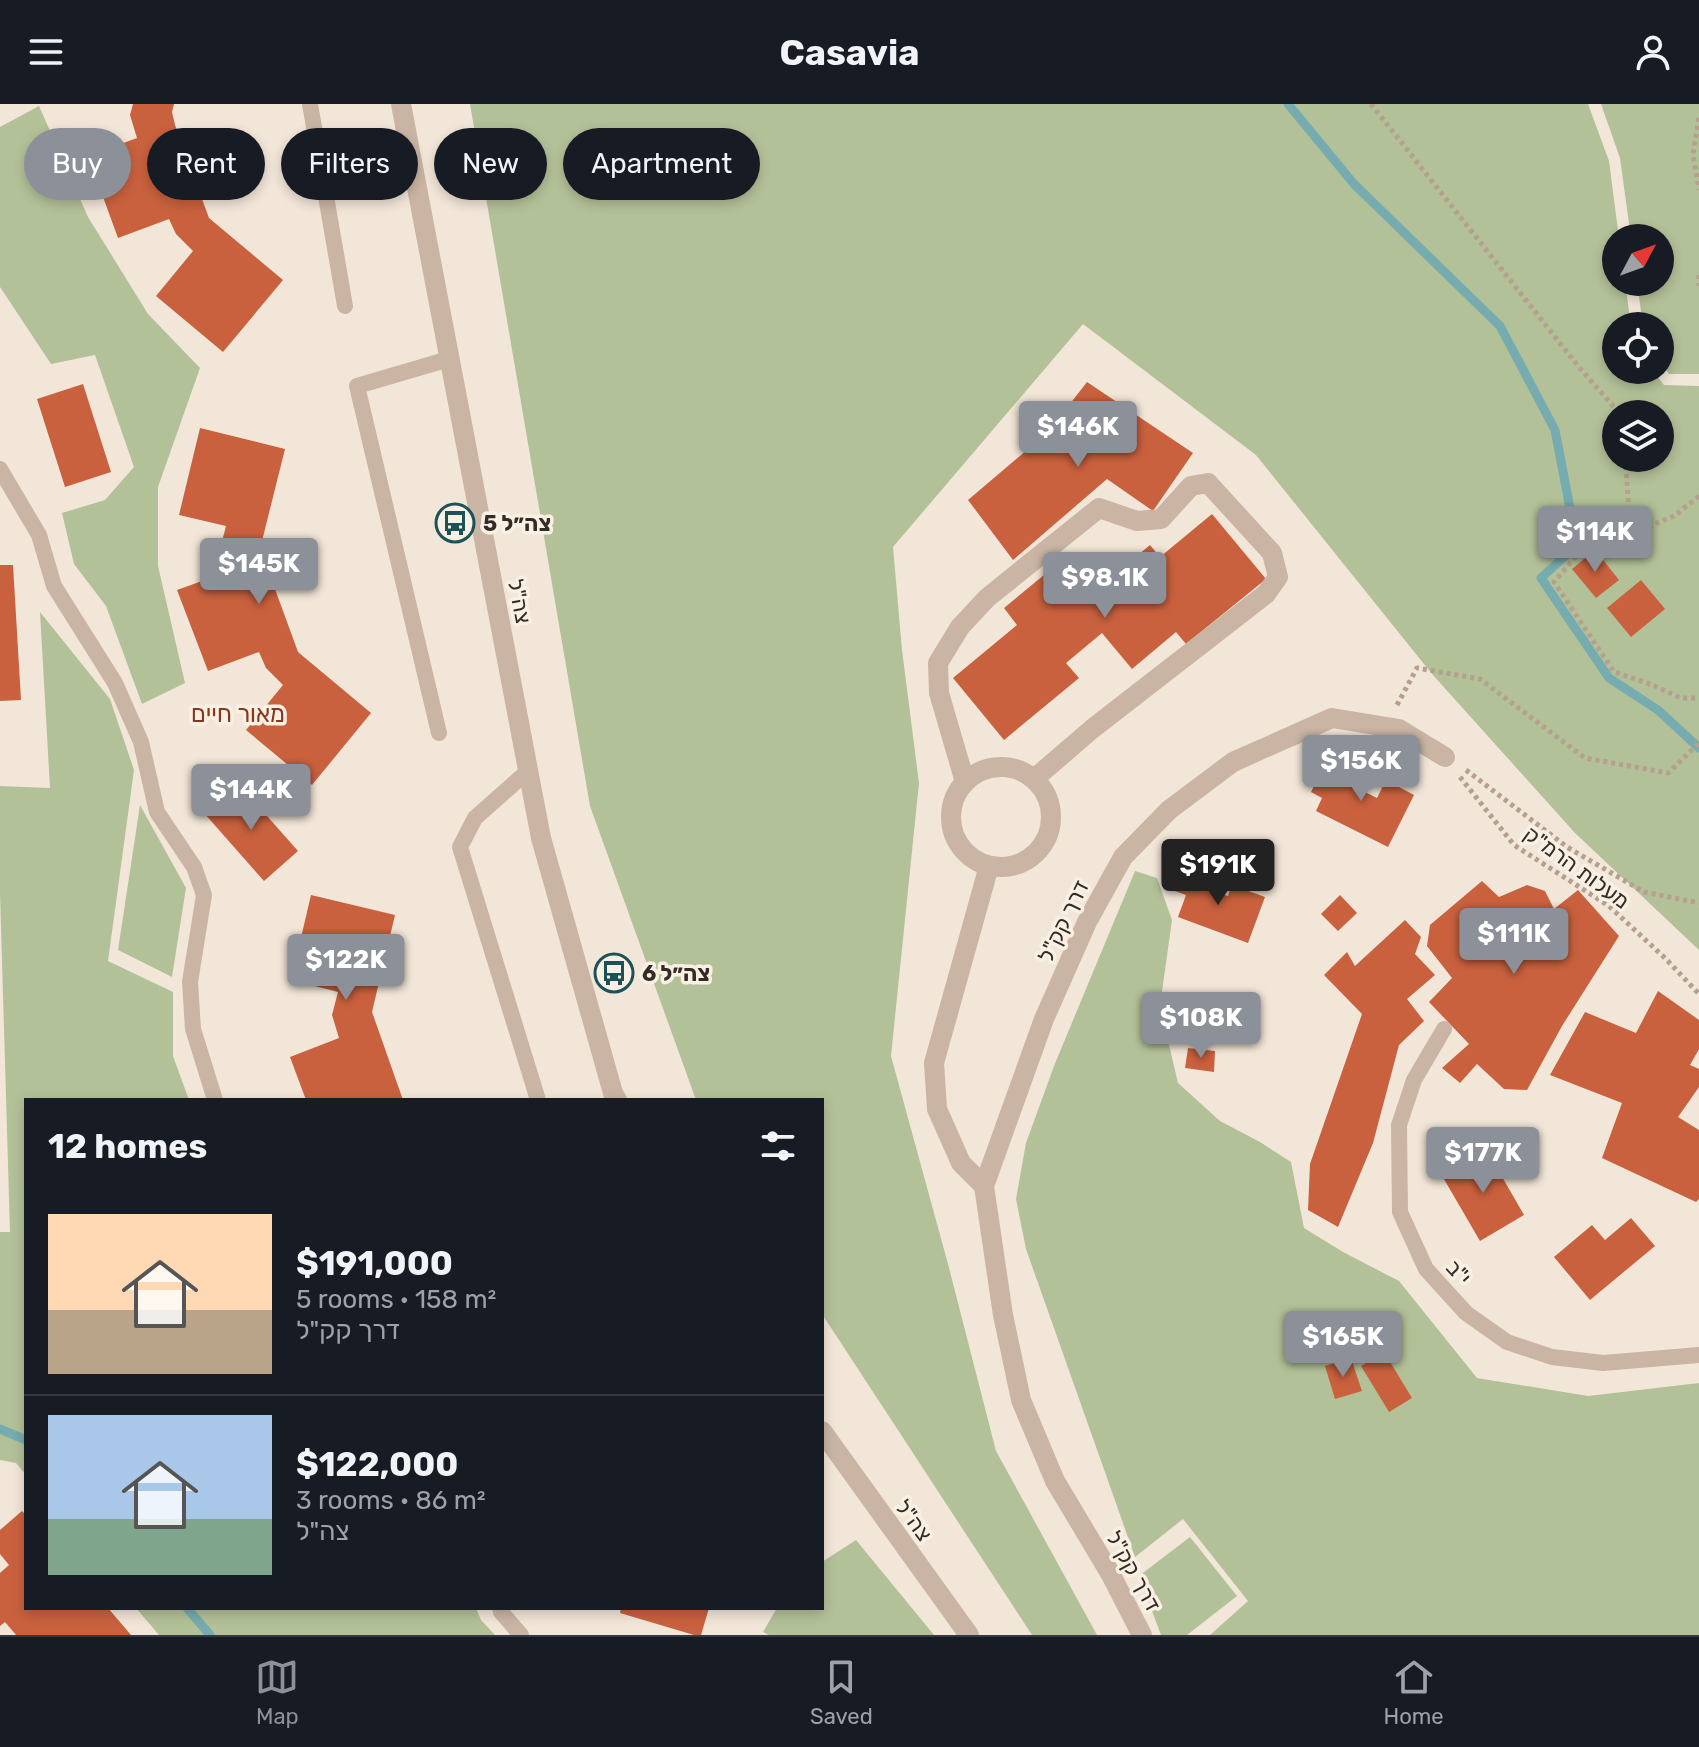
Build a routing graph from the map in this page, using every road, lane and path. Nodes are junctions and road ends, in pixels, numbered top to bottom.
1 (310, 104) edge
2 (401, 104) edge
3 (1371, 104) edge
4 (1699, 118) edge
5 (1699, 190) edge
6 (1699, 275) edge
7 (1699, 286) edge
8 (345, 306) dead end
9 (449, 359) junction
10 (1608, 400) edge
11 (0, 469) edge
12 (1626, 472) edge
13 (1699, 496) edge
14 (1631, 534) junction
15 (1699, 698) edge
16 (1385, 727) junction
17 (439, 733) dead end
18 (1699, 743) edge
19 (1445, 757) junction
20 (528, 771) junction
21 (1034, 779) junction
22 (965, 782) junction
23 (989, 866) junction
24 (1699, 903) edge
25 (1699, 994) edge
26 (1444, 1029) dead end
27 (214, 1098) edge
28 (537, 1098) edge
29 (616, 1098) edge
30 (984, 1186) junction
31 (1699, 1355) edge
32 (824, 1434) edge
33 (502, 1610) edge
34 (521, 1635) edge
35 (969, 1635) edge
36 (1142, 1635) edge

1 - 8 lane
2 - 9 street, צה"ל
3 - 10 path
4 - 5 path
6 - 7 path
9 - 17 lane
9 - 20 street, צה"ל
11 - 27 lane
12 - 14 path
13 - 14 path
14 - 15 path
16 - 18 path
16 - 19 street, דרך קק"ל
16 - 30 street, דרך קק"ל
19 - 24 path
19 - 25 path, מעלות הרמ"ק
20 - 28 lane
20 - 29 street, צה"ל
21 - 22 street
21 - 22 street
21 - 23 street
22 - 23 street
23 - 30 street
26 - 31 lane, י"ב
30 - 36 street, דרך קק"ל
32 - 35 street, צה"ל
33 - 34 lane

